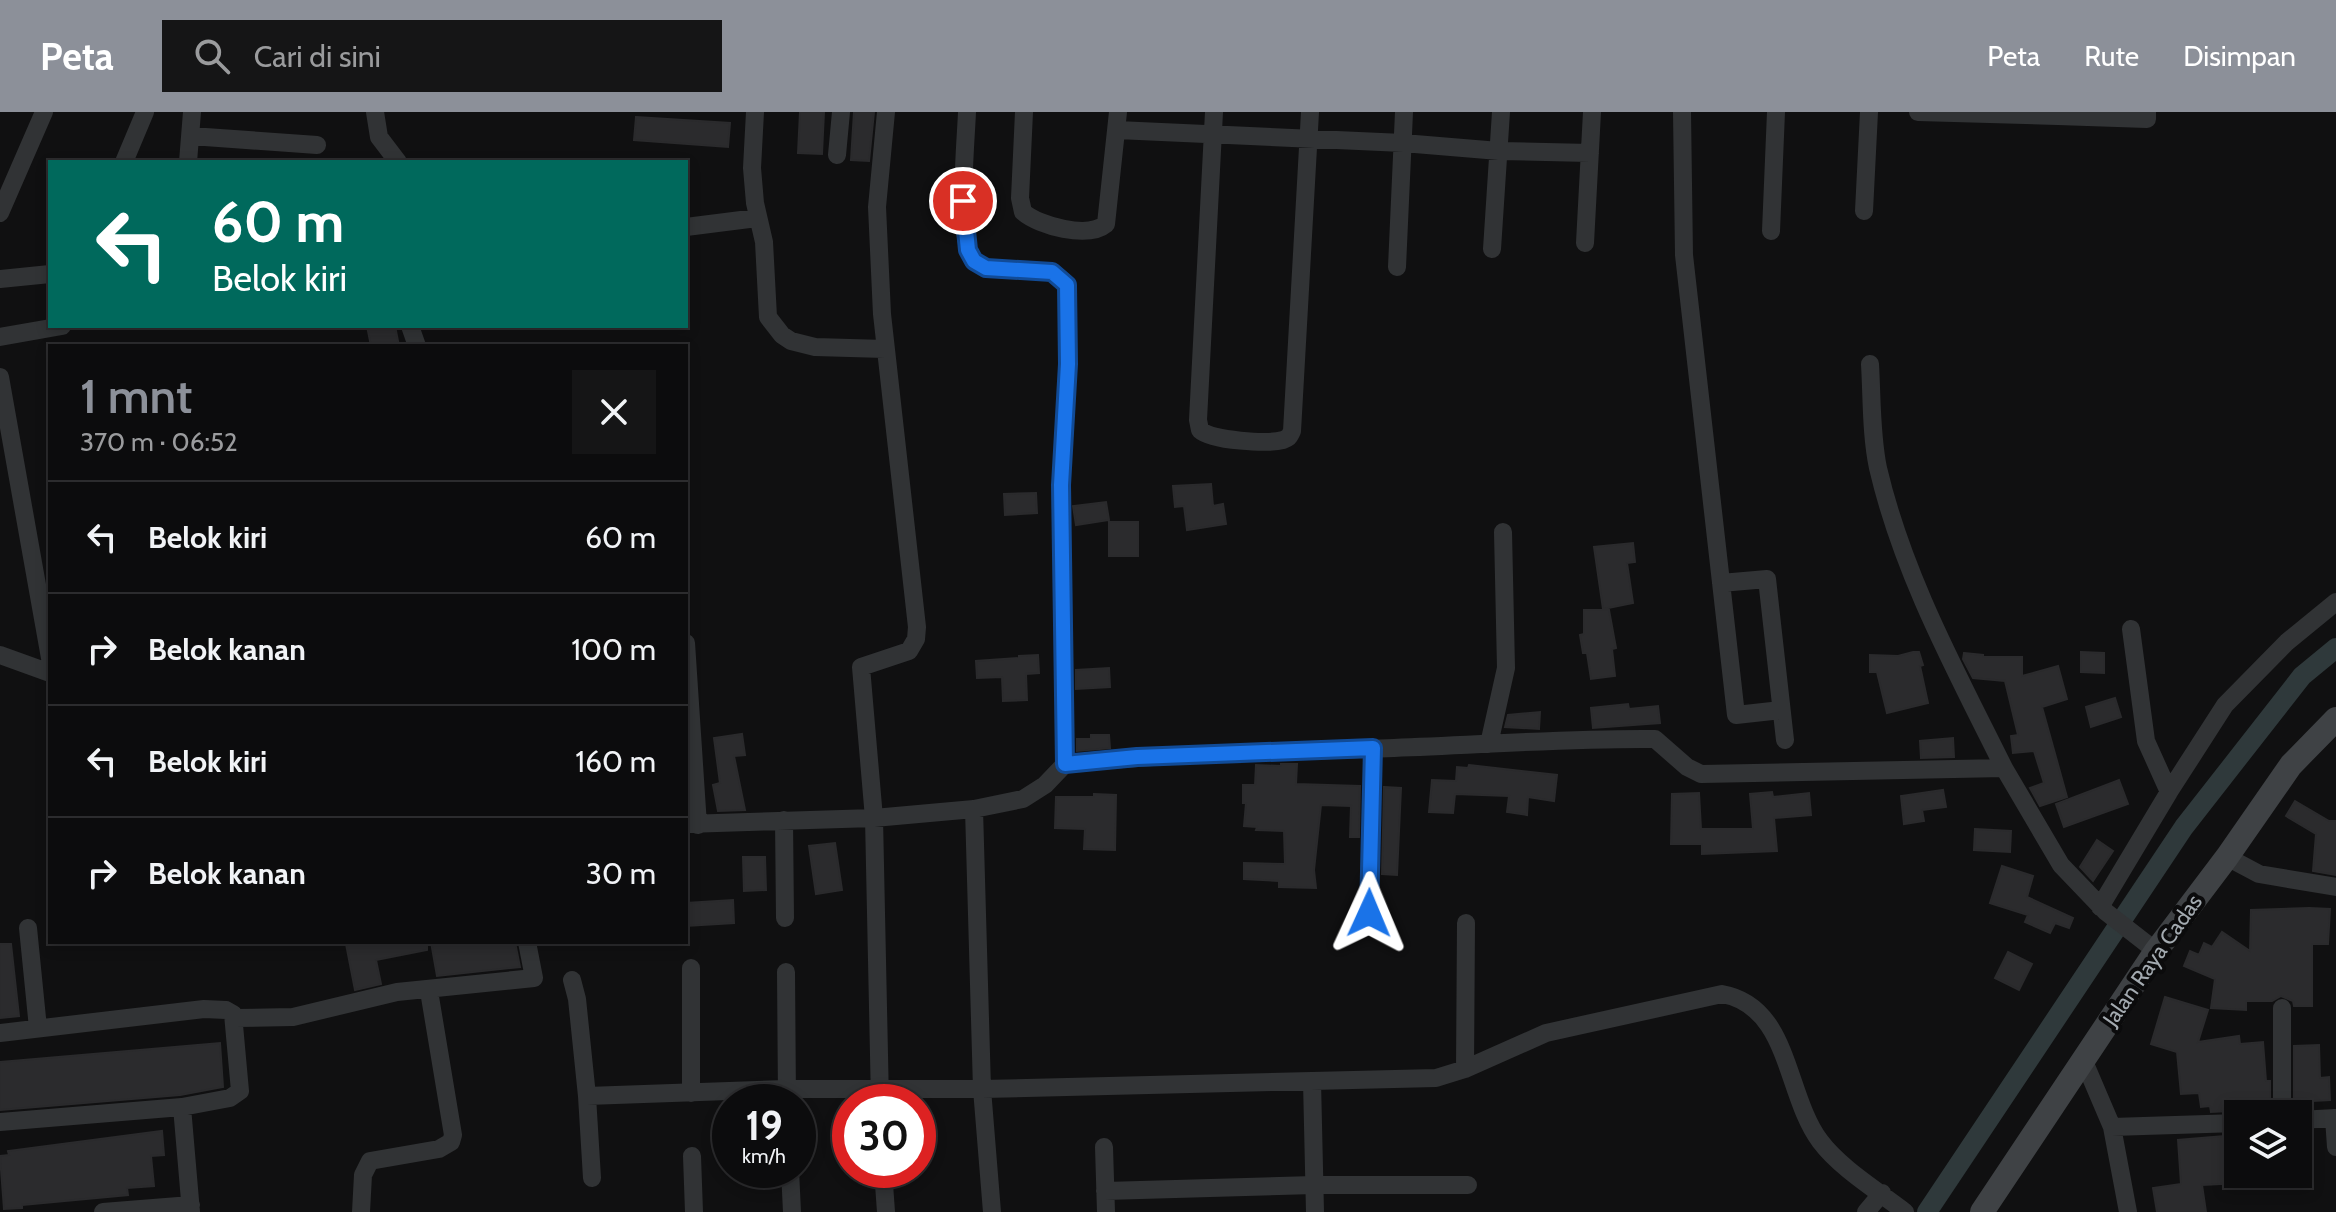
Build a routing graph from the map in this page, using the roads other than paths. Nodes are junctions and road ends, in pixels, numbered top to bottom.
1 (44, 112) edge
2 (145, 112) edge
3 (192, 112) edge
4 (375, 112) edge
5 (755, 112) edge
6 (841, 112) edge
7 (886, 112) edge
8 (967, 112) edge
9 (1024, 112) edge
10 (1214, 112) edge
11 (1310, 112) edge
12 (1404, 112) edge
13 (1501, 112) edge
14 (1592, 112) edge
15 (1682, 112) edge
16 (1776, 112) edge
17 (1869, 112) edge
18 (1918, 112) edge
19 (2147, 112) edge
20 (1964, 113) edge
21 (2058, 114) edge
22 (1118, 121) edge
23 (1213, 135) junction
24 (191, 136) junction
25 (1308, 139) junction
26 (1403, 143) junction
27 (317, 145) dead end
28 (1499, 151) junction
29 (1590, 153) junction
30 (837, 155) dead end
31 (125, 160) edge
32 (188, 160) edge
33 (396, 160) edge
34 (1864, 211) dead end
35 (0, 213) edge
36 (757, 218) junction
37 (688, 227) edge
38 (1771, 231) dead end
39 (1585, 243) dead end
40 (1492, 249) dead end
41 (1397, 267) dead end
42 (48, 274) edge
43 (0, 279) edge
44 (51, 328) edge
45 (0, 337) edge
46 (885, 349) junction
47 (1870, 364) dead end
48 (1, 372) edge
49 (1503, 532) dead end
50 (1721, 583) junction
51 (2336, 602) edge
52 (2131, 629) dead end
53 (48, 646) edge
54 (0, 655) edge
55 (48, 672) edge
56 (688, 698) edge
57 (1781, 710) junction
58 (2336, 719) edge
59 (1785, 740) dead end
60 (1489, 744) junction
61 (1373, 748) junction
62 (1065, 764) junction
63 (2004, 768) junction
64 (2169, 792) junction
65 (974, 809) junction
66 (874, 818) junction
67 (784, 820) junction
68 (692, 825) edge
69 (2227, 857) junction
70 (2336, 887) edge
71 (2103, 910) junction
72 (1369, 913) dead end
73 (785, 918) dead end
74 (1466, 923) dead end
75 (28, 928) dead end
76 (527, 944) edge
77 (2156, 951) junction
78 (691, 968) dead end
79 (786, 972) dead end
80 (572, 980) dead end
81 (429, 991) junction
82 (2282, 1008) dead end
83 (235, 1018) junction
84 (38, 1028) junction
85 (0, 1033) edge
86 (2083, 1059) junction
87 (1465, 1069) junction
88 (1312, 1081) junction
89 (787, 1084) edge
90 (879, 1084) edge
91 (982, 1089) junction
92 (936, 1092) edge
93 (691, 1093) junction
94 (712, 1094) edge
95 (587, 1096) junction
96 (2282, 1100) edge
97 (182, 1107) junction
98 (2335, 1118) edge
99 (2312, 1119) edge
100 (0, 1122) edge
101 (2224, 1123) edge
102 (2112, 1127) junction
103 (1104, 1147) dead end
104 (2336, 1147) edge
105 (692, 1156) dead end
106 (592, 1178) dead end
107 (1314, 1185) junction
108 (1468, 1185) dead end
109 (791, 1188) edge
110 (884, 1188) edge
111 (1105, 1191) junction
112 (1882, 1193) junction
113 (191, 1209) edge
114 (1901, 1209) edge
115 (103, 1212) edge
116 (361, 1212) edge
117 (694, 1212) edge
118 (792, 1212) edge
119 (886, 1212) edge
120 (992, 1212) edge
121 (1106, 1212) edge
122 (1315, 1212) edge
123 (1866, 1212) edge
124 (1982, 1212) edge
125 (2128, 1212) edge

1 - 35 street
2 - 31 street
3 - 24 street
4 - 33 street
5 - 36 street
6 - 30 street
7 - 46 street
8 - 62 street
9 - 22 street
10 - 23 street
11 - 25 street
12 - 26 street
13 - 28 street
14 - 29 street
15 - 50 street
16 - 38 street
17 - 34 street
18 - 20 street
19 - 21 street
20 - 21 street
22 - 23 street
23 - 25 street
23 - 25 street
24 - 27 street
24 - 32 street
25 - 26 street
26 - 28 street
26 - 41 street
28 - 29 street
28 - 40 street
29 - 39 street
36 - 37 street
36 - 46 street
42 - 43 street
44 - 45 street
46 - 66 street
47 - 63 street
48 - 53 street
49 - 60 street
50 - 57 street
50 - 57 street
51 - 64 street
52 - 64 street
54 - 55 street
56 - 68 street
57 - 59 street
58 - 69 street, Jalan Raya Cadas
60 - 61 street
60 - 63 street
61 - 62 street
61 - 72 street
62 - 65 street
63 - 71 street
64 - 71 street
65 - 66 street
65 - 91 street
66 - 67 street
66 - 90 street
67 - 68 street
67 - 73 street
69 - 70 street
69 - 77 street, Jalan Raya Cadas
71 - 77 street
74 - 87 street
75 - 84 street
76 - 81 street
77 - 86 street, Jalan Raya Cadas
78 - 93 street
79 - 89 street
80 - 95 street
81 - 83 street
81 - 116 street
82 - 96 street
83 - 84 street
83 - 97 street
84 - 85 street
86 - 102 street
86 - 124 street, Jalan Raya Cadas
87 - 88 street
87 - 112 street
88 - 91 street
88 - 107 street
91 - 92 street
91 - 120 street
93 - 94 street
93 - 95 street
95 - 106 street
97 - 100 street
97 - 113 street
98 - 99 street
98 - 104 street
101 - 102 street
102 - 125 street
103 - 111 street
105 - 117 street
107 - 108 street
107 - 111 street
107 - 122 street
109 - 118 street
110 - 119 street
111 - 121 street
112 - 114 street
112 - 123 street
113 - 115 street

